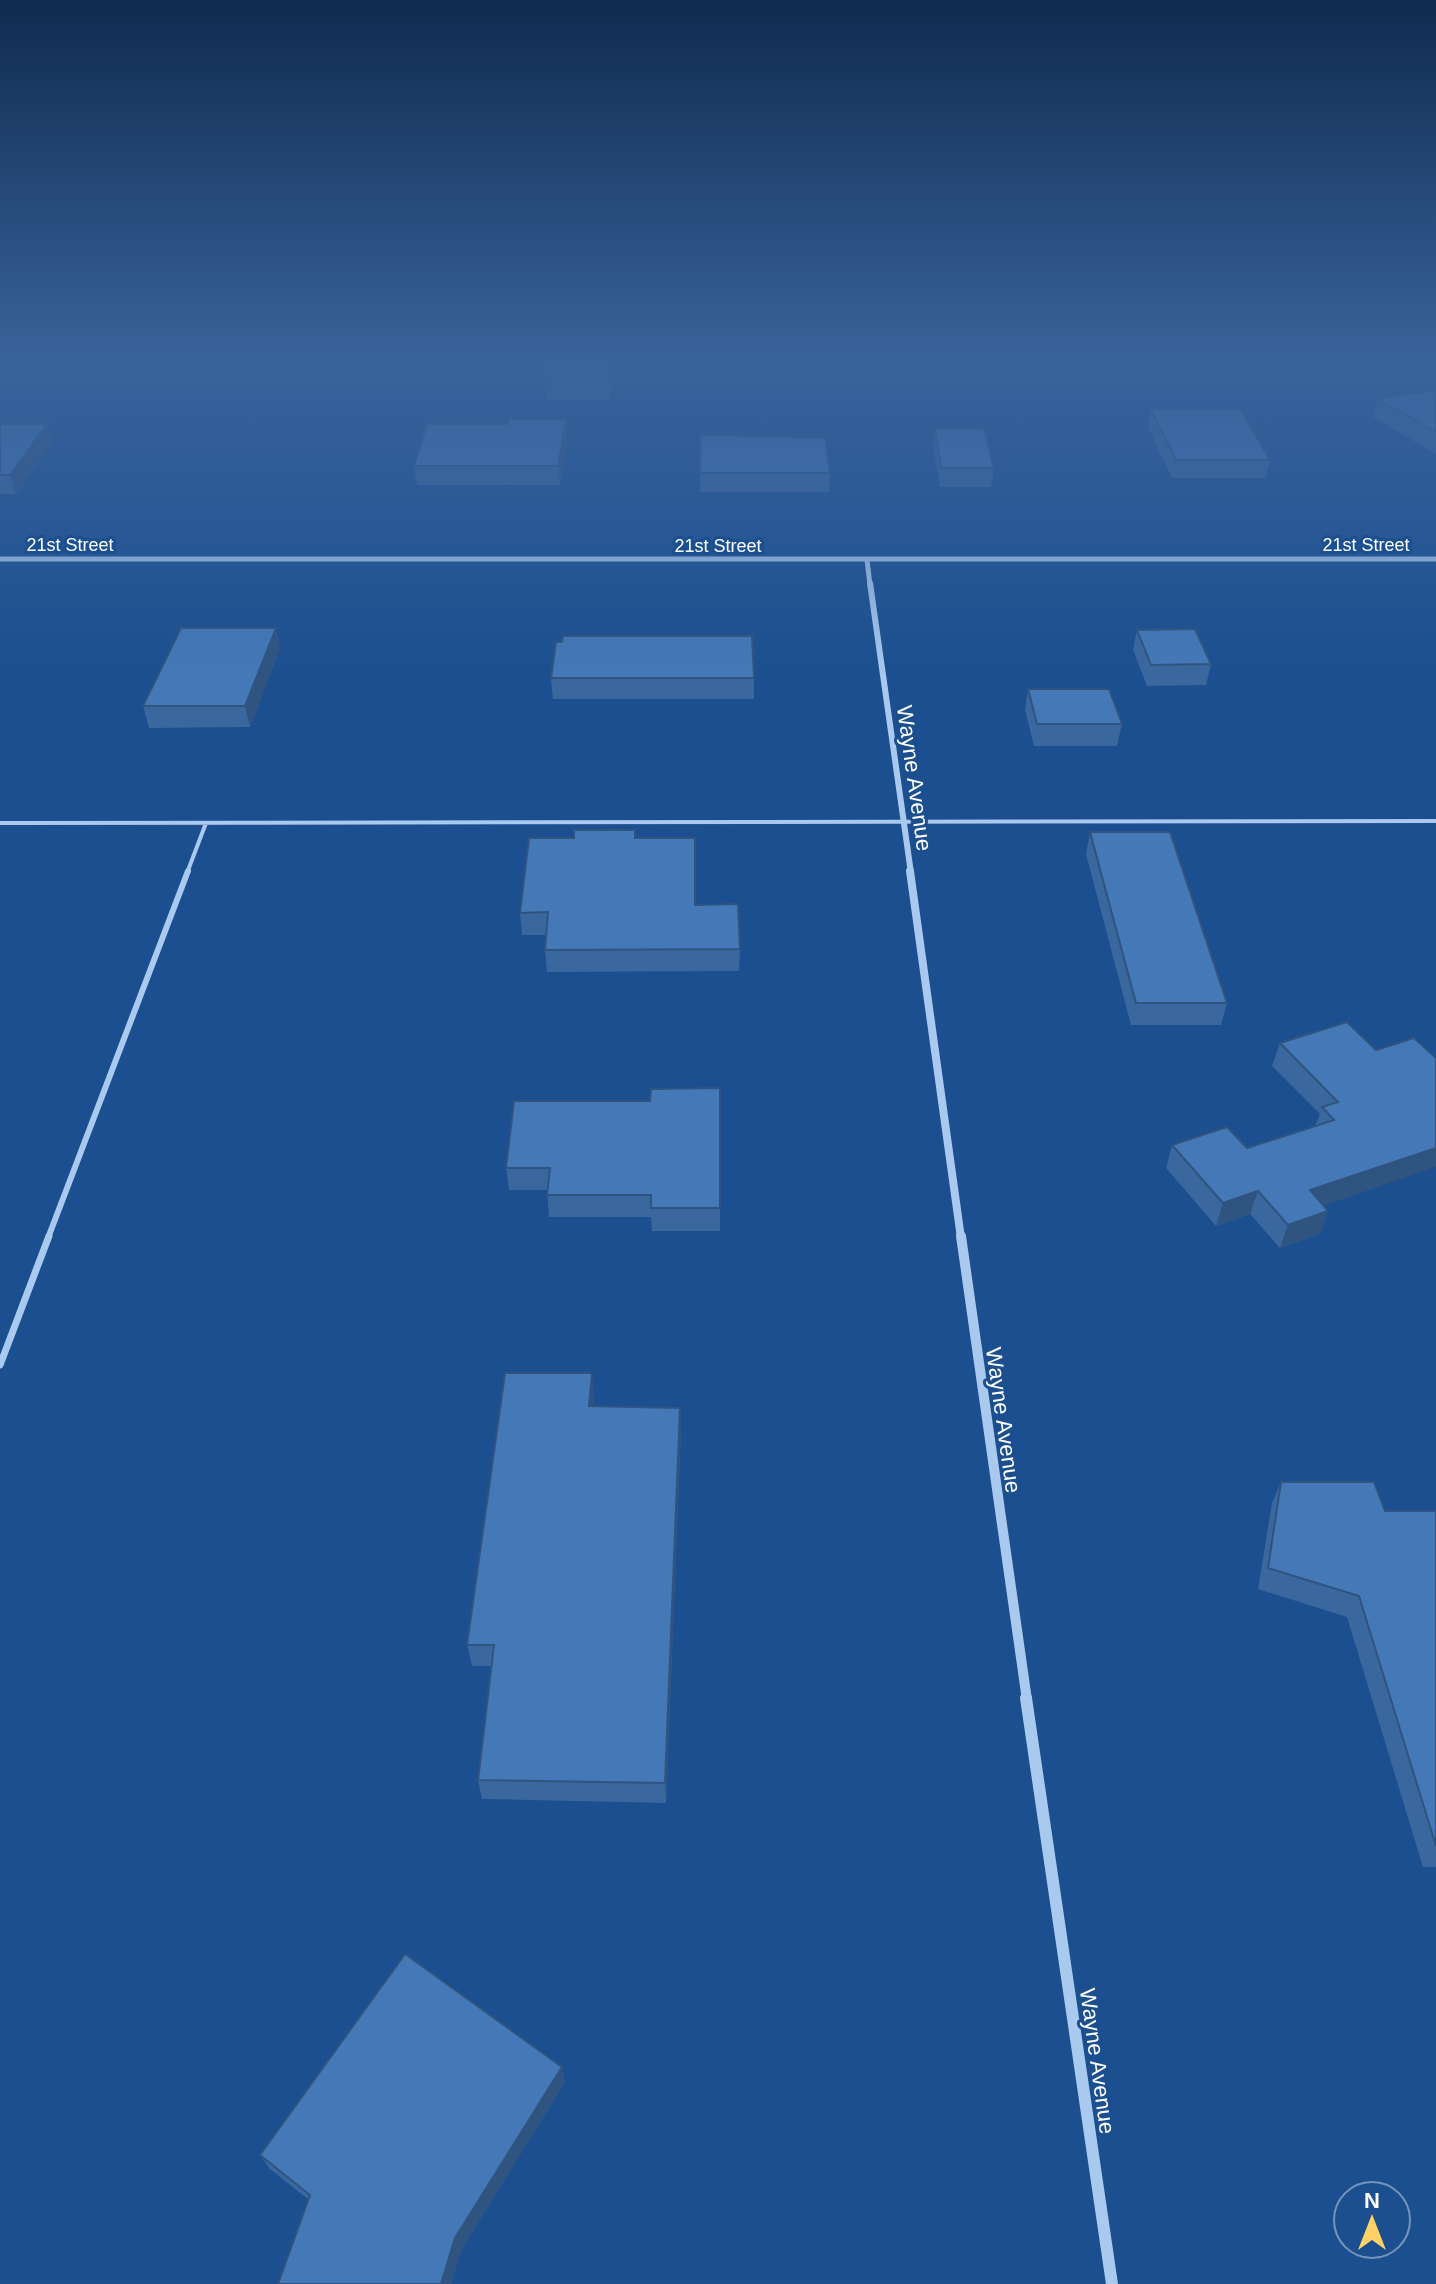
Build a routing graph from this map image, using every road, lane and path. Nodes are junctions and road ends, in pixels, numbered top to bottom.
1 (0, 559) edge
2 (1436, 559) edge
3 (867, 560) junction
4 (1436, 821) edge
5 (0, 823) edge
6 (206, 823) junction
7 (903, 823) junction
8 (0, 1365) edge
9 (1112, 2284) edge

1 - 3 street, 21st Street
2 - 3 street, 21st Street
3 - 7 street, Wayne Avenue
4 - 7 lane
5 - 6 lane
6 - 7 lane
6 - 8 lane
7 - 9 street, Wayne Avenue

